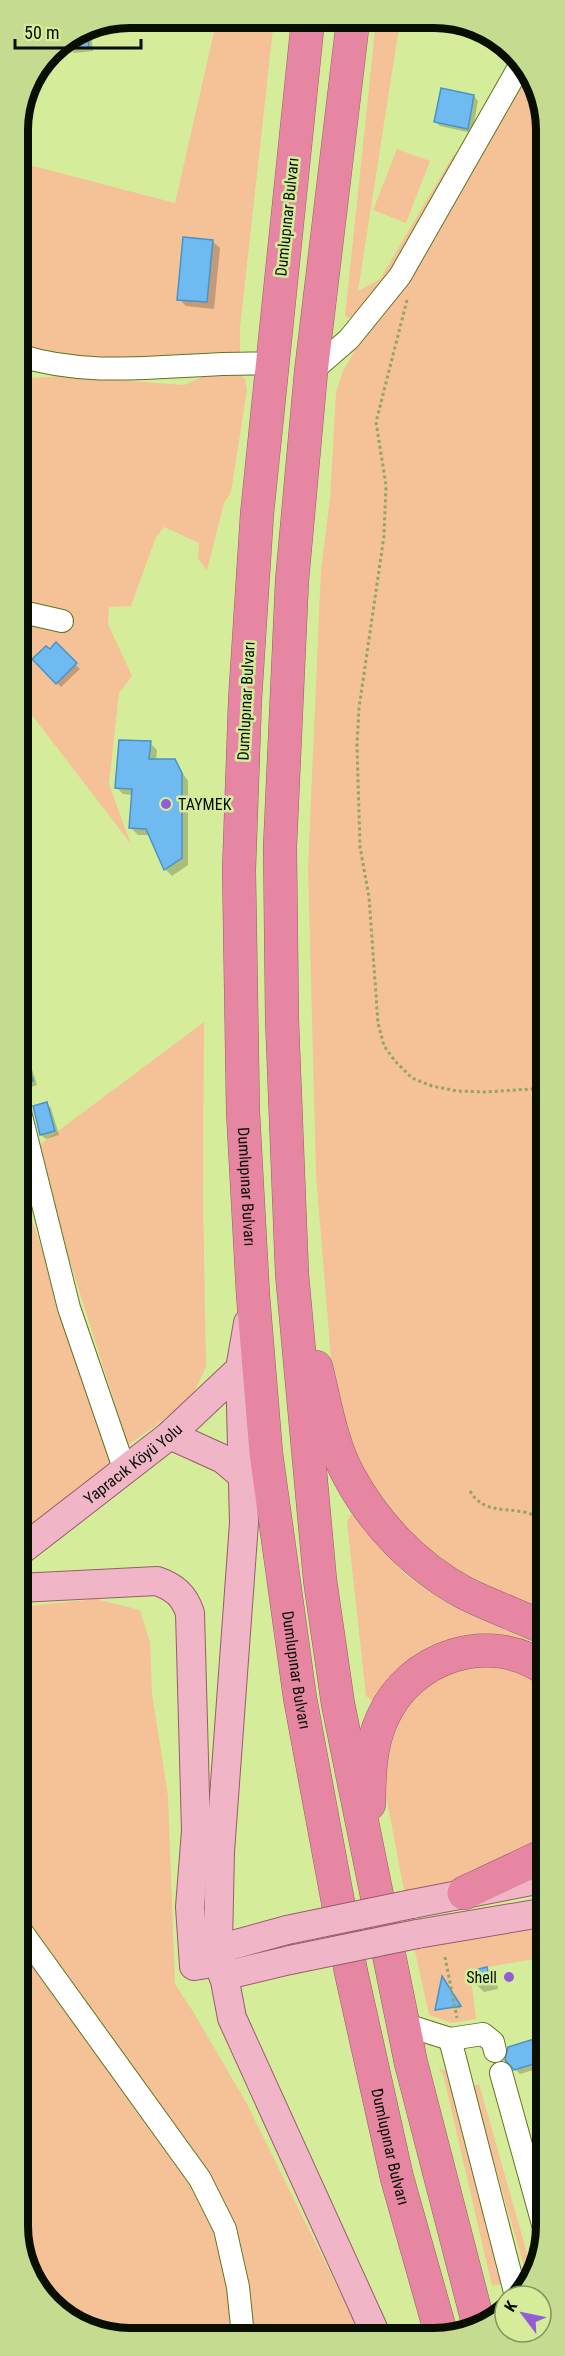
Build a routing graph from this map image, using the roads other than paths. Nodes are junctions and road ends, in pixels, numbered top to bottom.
1 (307, 28) edge
2 (352, 28) edge
3 (517, 71) edge
4 (29, 360) edge
5 (272, 364) junction
6 (311, 372) junction
7 (29, 616) edge
8 (62, 621) dead end
9 (29, 1146) edge
10 (292, 1274) junction
11 (253, 1295) junction
12 (240, 1369) junction
13 (170, 1435) junction
14 (125, 1471) junction
15 (243, 1476) junction
16 (28, 1545) edge
17 (28, 1588) edge
18 (536, 1624) edge
19 (536, 1664) edge
20 (536, 1859) edge
21 (370, 1863) junction
22 (536, 1880) edge
23 (464, 1893) junction
24 (536, 1914) edge
25 (28, 1941) edge
26 (221, 1962) junction
27 (403, 2024) junction
28 (456, 2038) junction
29 (495, 2051) dead end
30 (501, 2073) dead end
31 (536, 2162) edge
32 (513, 2284) edge
33 (477, 2318) edge
34 (242, 2328) edge
35 (373, 2328) edge
36 (439, 2328) edge

1 - 5 highway, Dumlupınar Bulvarı
2 - 6 highway
3 - 6 street
4 - 5 street
5 - 11 highway, Dumlupınar Bulvarı
6 - 10 highway
7 - 8 street
9 - 14 street
10 - 18 highway
10 - 21 highway
11 - 12 main road
11 - 36 highway, Dumlupınar Bulvarı
12 - 13 main road, Yapracık Köyü Yolu
12 - 15 main road
13 - 14 main road, Yapracık Köyü Yolu
13 - 15 main road
14 - 16 main road, Yapracık Köyü Yolu
15 - 26 main road
17 - 26 main road
19 - 21 highway
20 - 23 highway
21 - 27 highway
22 - 23 main road
23 - 26 main road, bridge
24 - 26 main road, bridge
25 - 34 street
26 - 35 main road
27 - 28 street
27 - 33 highway
28 - 29 street
28 - 32 street
30 - 31 street

